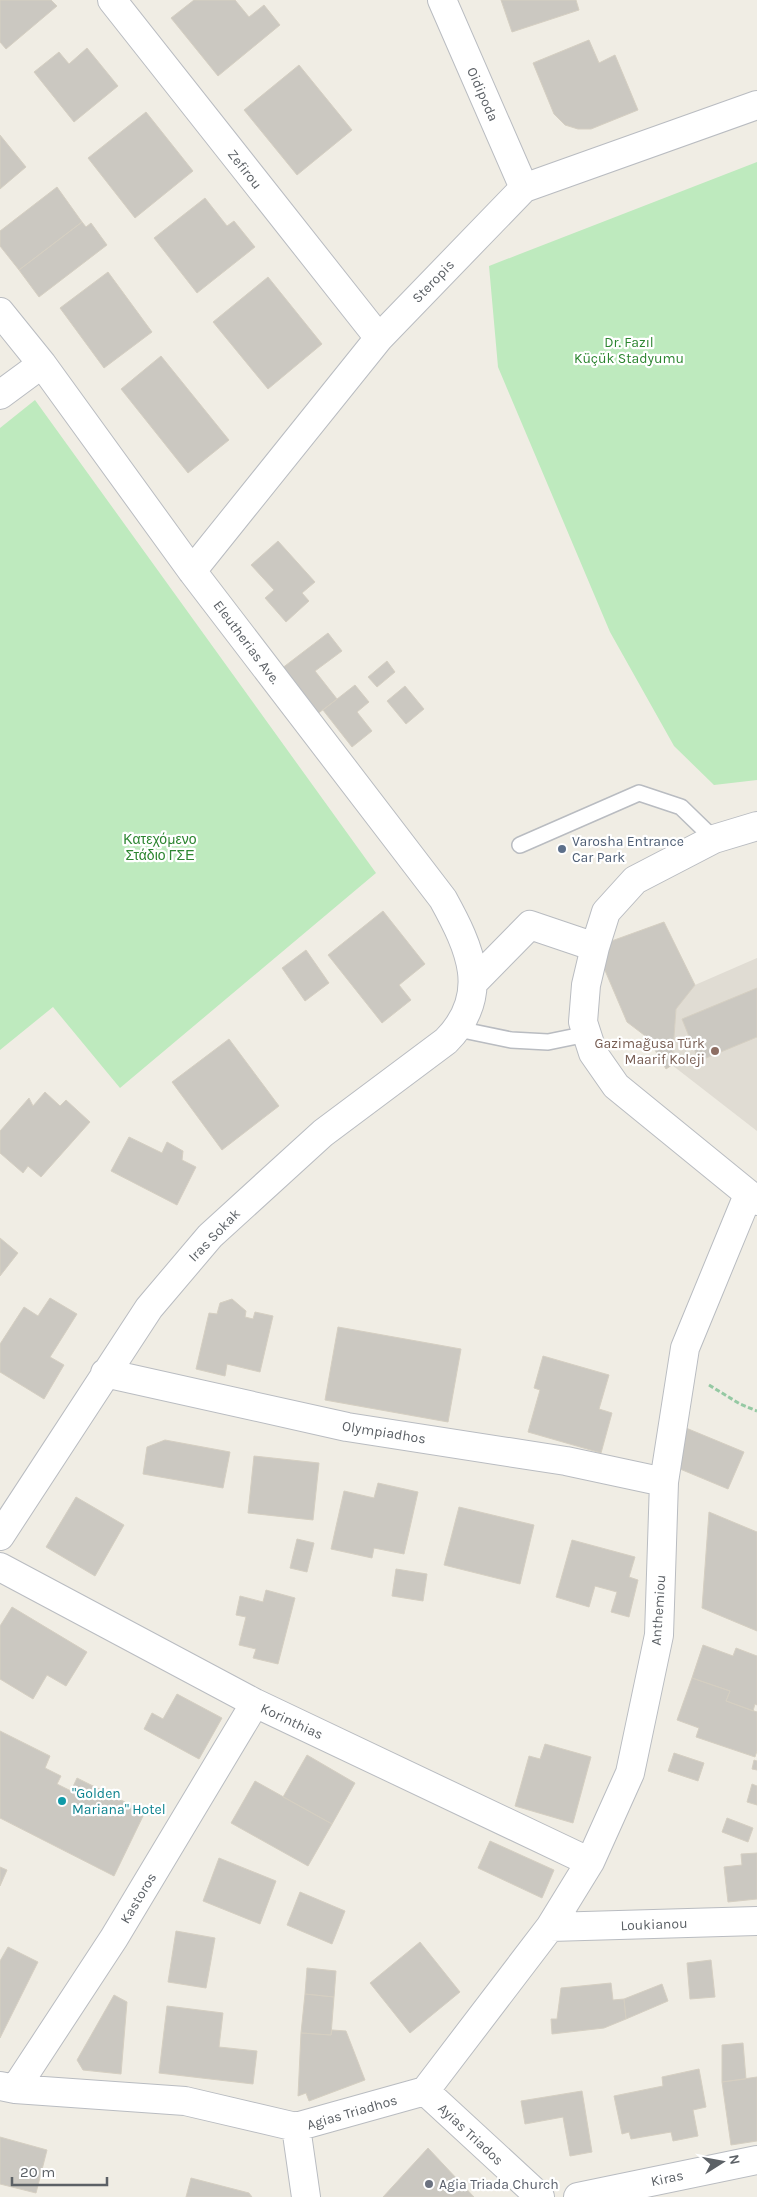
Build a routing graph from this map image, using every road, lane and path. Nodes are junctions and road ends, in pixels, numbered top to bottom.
1 (112, 0) edge
2 (442, 0) edge
3 (757, 105) edge
4 (524, 188) junction
5 (0, 312) edge
6 (379, 338) junction
7 (42, 364) junction
8 (0, 395) edge
9 (192, 571) junction
10 (757, 826) edge
11 (714, 839) junction
12 (520, 845) dead end
13 (595, 947) junction
14 (474, 982) junction
15 (458, 1029) junction
16 (587, 1034) junction
17 (753, 1198) edge
18 (684, 1358) junction
19 (105, 1373) junction
20 (757, 1411) edge
21 (664, 1482) junction
22 (0, 1536) edge
23 (0, 1567) edge
24 (255, 1703) junction
25 (590, 1862) junction
26 (757, 1921) edge
27 (550, 1927) junction
28 (8, 2088) edge
29 (425, 2091) junction
30 (296, 2128) junction
31 (757, 2160) edge
32 (306, 2197) edge
33 (540, 2197) edge
34 (578, 2197) edge

1 - 6 street, Zefirou
2 - 4 street, Oidipoda
3 - 4 street, Steropis
4 - 6 street, Steropis
5 - 7 street, Eleutherias Ave.
6 - 9 street, Steropis
7 - 8 street
7 - 9 street, Eleutherias Ave.
9 - 14 street, Eleutherias Ave.
10 - 11 street
11 - 12 lane
11 - 13 street
13 - 14 street
13 - 16 street
14 - 15 street, Iras Sokak
15 - 16 lane
15 - 19 street, Iras Sokak
16 - 17 street
17 - 18 street, Anthemiou
18 - 20 path
18 - 21 street, Anthemiou
19 - 21 street, Olympiadhos
19 - 22 street, Iras Sokak
21 - 25 street, Anthemiou
23 - 24 street, Korinthias
24 - 25 street, Korinthias
24 - 28 street, Kastoros
25 - 27 street
26 - 27 street, Loukianou
27 - 29 street
28 - 30 street, Agias Triadhos
29 - 30 street, Agias Triadhos
29 - 33 street, Ayias Triados
30 - 32 street
31 - 34 street, Kiras

